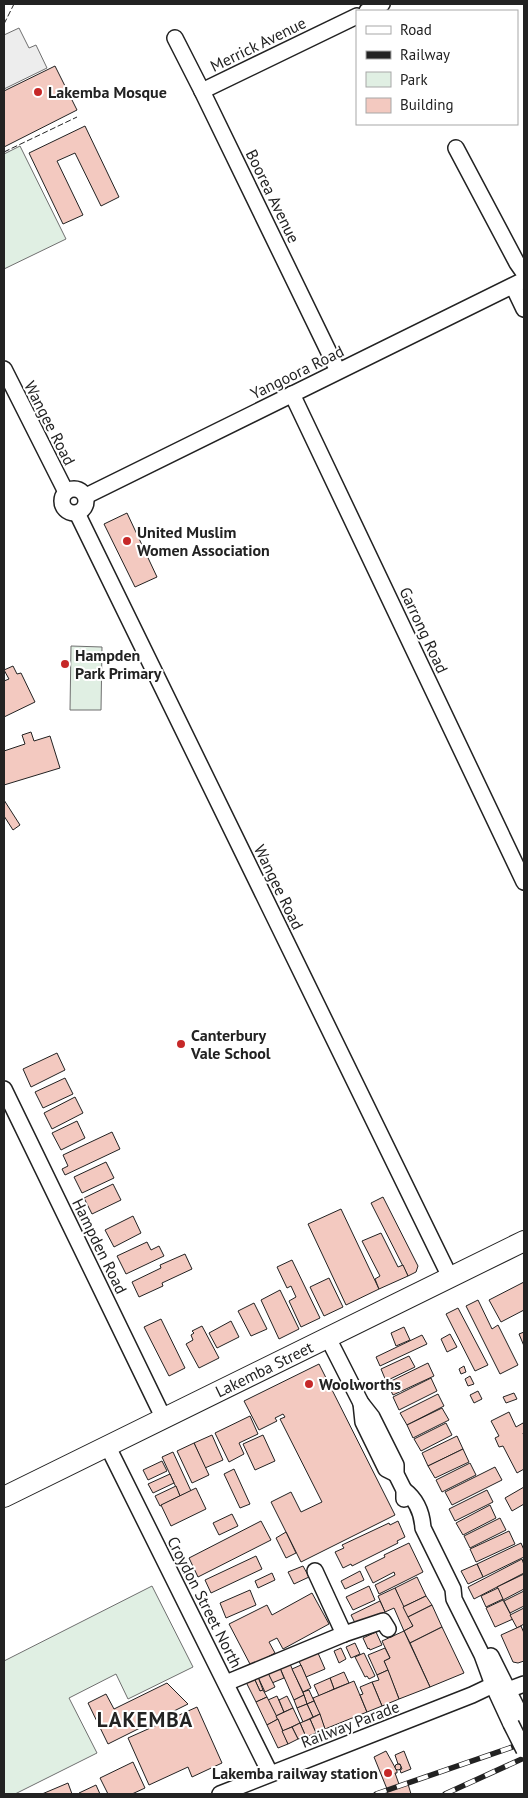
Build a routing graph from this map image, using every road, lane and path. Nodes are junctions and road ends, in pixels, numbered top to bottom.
1 (382, 4) edge
2 (369, 10) edge
3 (356, 16) edge
4 (174, 38) dead end
5 (202, 91) junction
6 (456, 148) dead end
7 (524, 273) edge
8 (519, 283) edge
9 (524, 309) edge
10 (4, 369) edge
11 (338, 371) junction
12 (292, 394) junction
13 (66, 492) junction
14 (86, 496) junction
15 (77, 513) junction
16 (524, 882) edge
17 (4, 1089) edge
18 (524, 1241) edge
19 (450, 1277) junction
20 (328, 1338) junction
21 (164, 1419) junction
22 (108, 1447) junction
23 (4, 1497) edge
24 (315, 1571) dead end
25 (453, 1589) junction
26 (388, 1629) dead end
27 (344, 1634) junction
28 (226, 1682) junction
29 (524, 1684) edge
30 (493, 1686) junction
31 (508, 1690) junction
32 (519, 1722) edge
33 (524, 1750) edge
34 (270, 1773) junction
35 (220, 1794) edge

1 - 2 street
3 - 5 street, Merrick Avenue
4 - 5 street, Boorea Avenue
5 - 11 street, Boorea Avenue
6 - 7 street
8 - 9 street
8 - 11 street, Yangoora Road
10 - 13 street, Wangee Road
11 - 12 street, Yangoora Road
12 - 14 street, Yangoora Road
12 - 16 street, Garrong Road
13 - 14 street
13 - 15 street
14 - 15 street
15 - 19 street, Wangee Road
17 - 21 street, Hampden Road
18 - 19 main road, Lakemba Street
19 - 20 main road, Lakemba Street
20 - 21 main road, Lakemba Street
20 - 25 street
21 - 22 main road, Lakemba Street
22 - 23 main road, Lakemba Street
22 - 28 street, Croydon Street North
24 - 27 street
25 - 30 street
25 - 31 street
26 - 27 street
27 - 28 street
28 - 34 street, Croydon Street North
29 - 31 street
30 - 32 street
30 - 34 street, Railway Parade
31 - 32 street
32 - 33 street, bridge
34 - 35 street, Railway Parade

